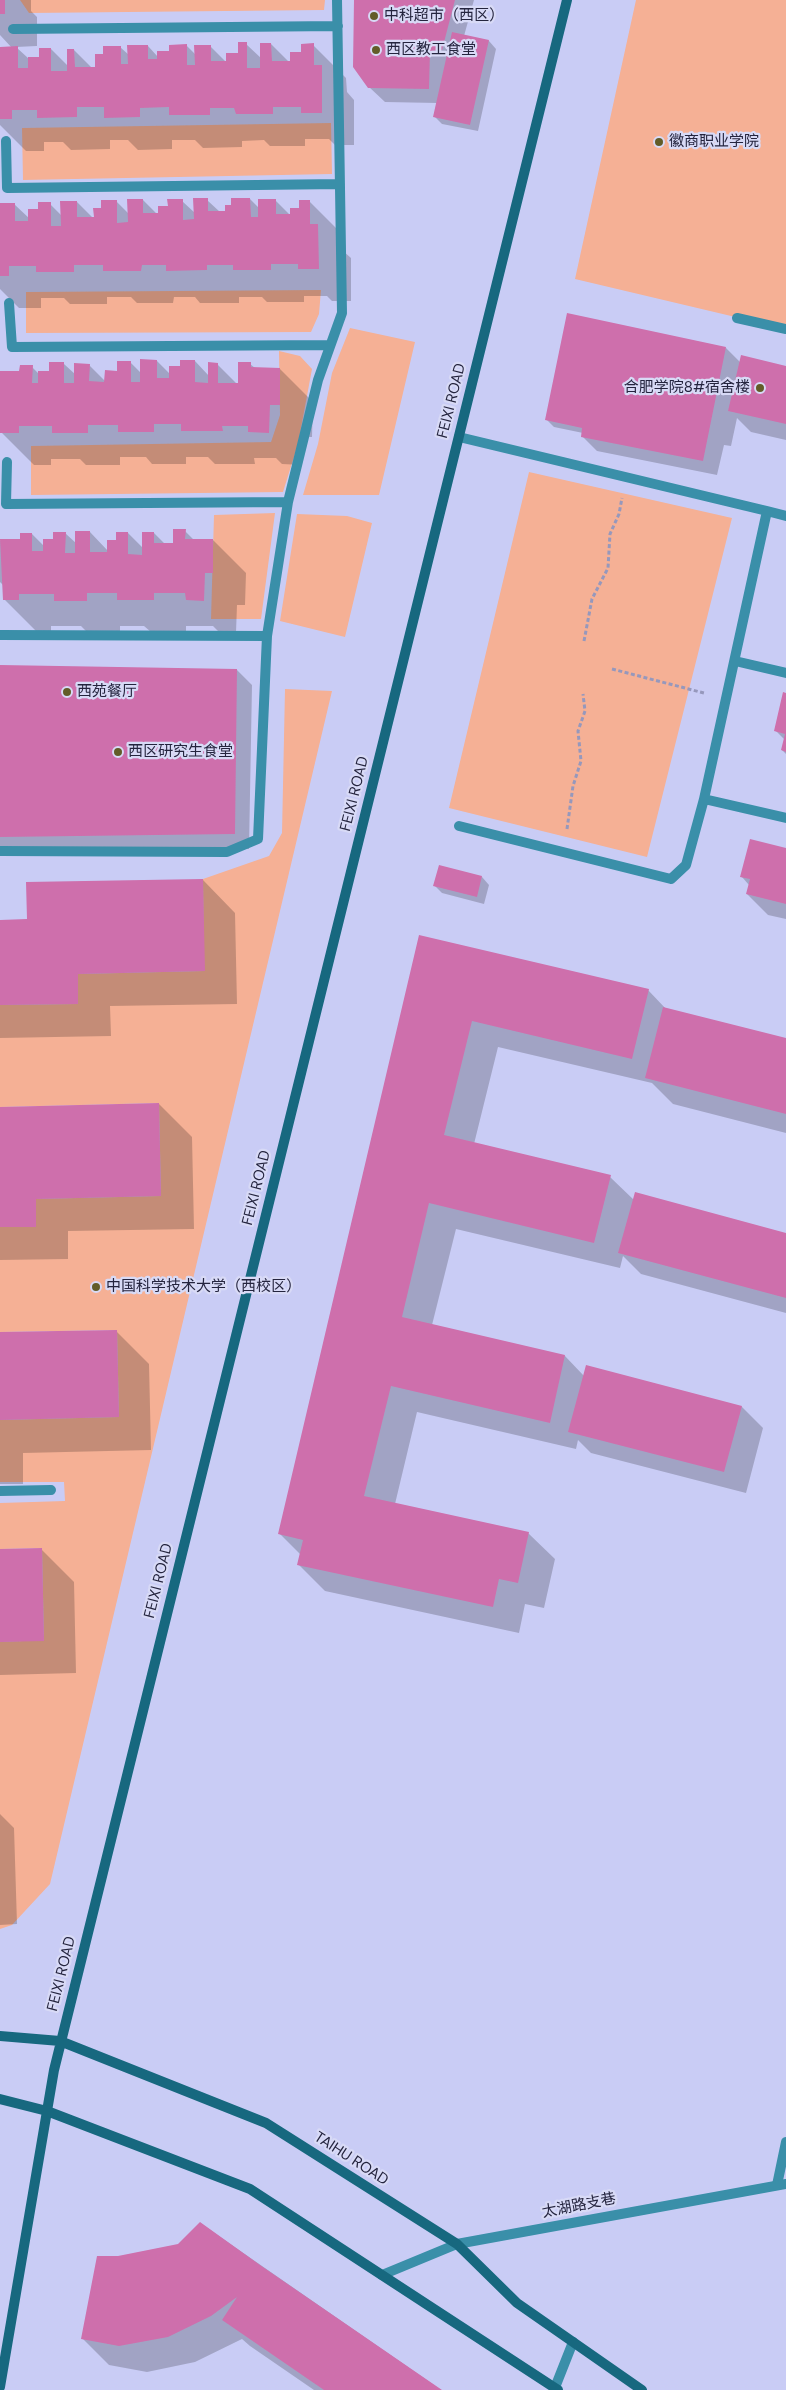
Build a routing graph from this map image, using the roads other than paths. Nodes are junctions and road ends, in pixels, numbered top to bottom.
1 (337, 0) edge
2 (567, 0) edge
3 (338, 26) junction
4 (13, 29) dead end
5 (6, 142) dead end
6 (340, 184) junction
7 (9, 303) dead end
8 (737, 318) dead end
9 (786, 329) edge
10 (330, 345) junction
11 (459, 437) junction
12 (8, 462) dead end
13 (288, 502) junction
14 (768, 512) junction
15 (786, 516) edge
16 (0, 635) edge
17 (267, 636) junction
18 (735, 661) junction
19 (786, 673) edge
20 (704, 798) junction
21 (786, 818) edge
22 (458, 826) dead end
23 (0, 851) edge
24 (51, 1490) dead end
25 (0, 1491) edge
26 (0, 2036) edge
27 (60, 2041) junction
28 (0, 2099) edge
29 (47, 2111) junction
30 (786, 2142) edge
31 (781, 2184) edge
32 (457, 2244) junction
33 (382, 2275) junction
34 (573, 2342) junction
35 (0, 2387) edge
36 (555, 2389) edge
37 (642, 2390) edge

1 - 3 street
2 - 11 main road, FEIXI ROAD
3 - 4 street
3 - 6 street
5 - 6 street
6 - 10 street
7 - 10 street
8 - 9 street
10 - 13 street
11 - 14 street
11 - 27 main road, FEIXI ROAD
12 - 13 street
13 - 17 street
14 - 15 street
14 - 18 street
16 - 17 street
17 - 23 street
18 - 19 street
18 - 20 street
20 - 21 street
20 - 22 street
24 - 25 street
26 - 27 main road, TAIHU ROAD
27 - 29 main road, FEIXI ROAD
27 - 32 main road, TAIHU ROAD
28 - 29 main road
29 - 33 main road
29 - 35 main road, FEIXI ROAD
30 - 31 street
31 - 32 street, 太湖路支巷
32 - 33 street, 太湖路支巷
32 - 34 main road, TAIHU ROAD
33 - 36 main road
34 - 36 street
34 - 37 main road, TAIHU ROAD

